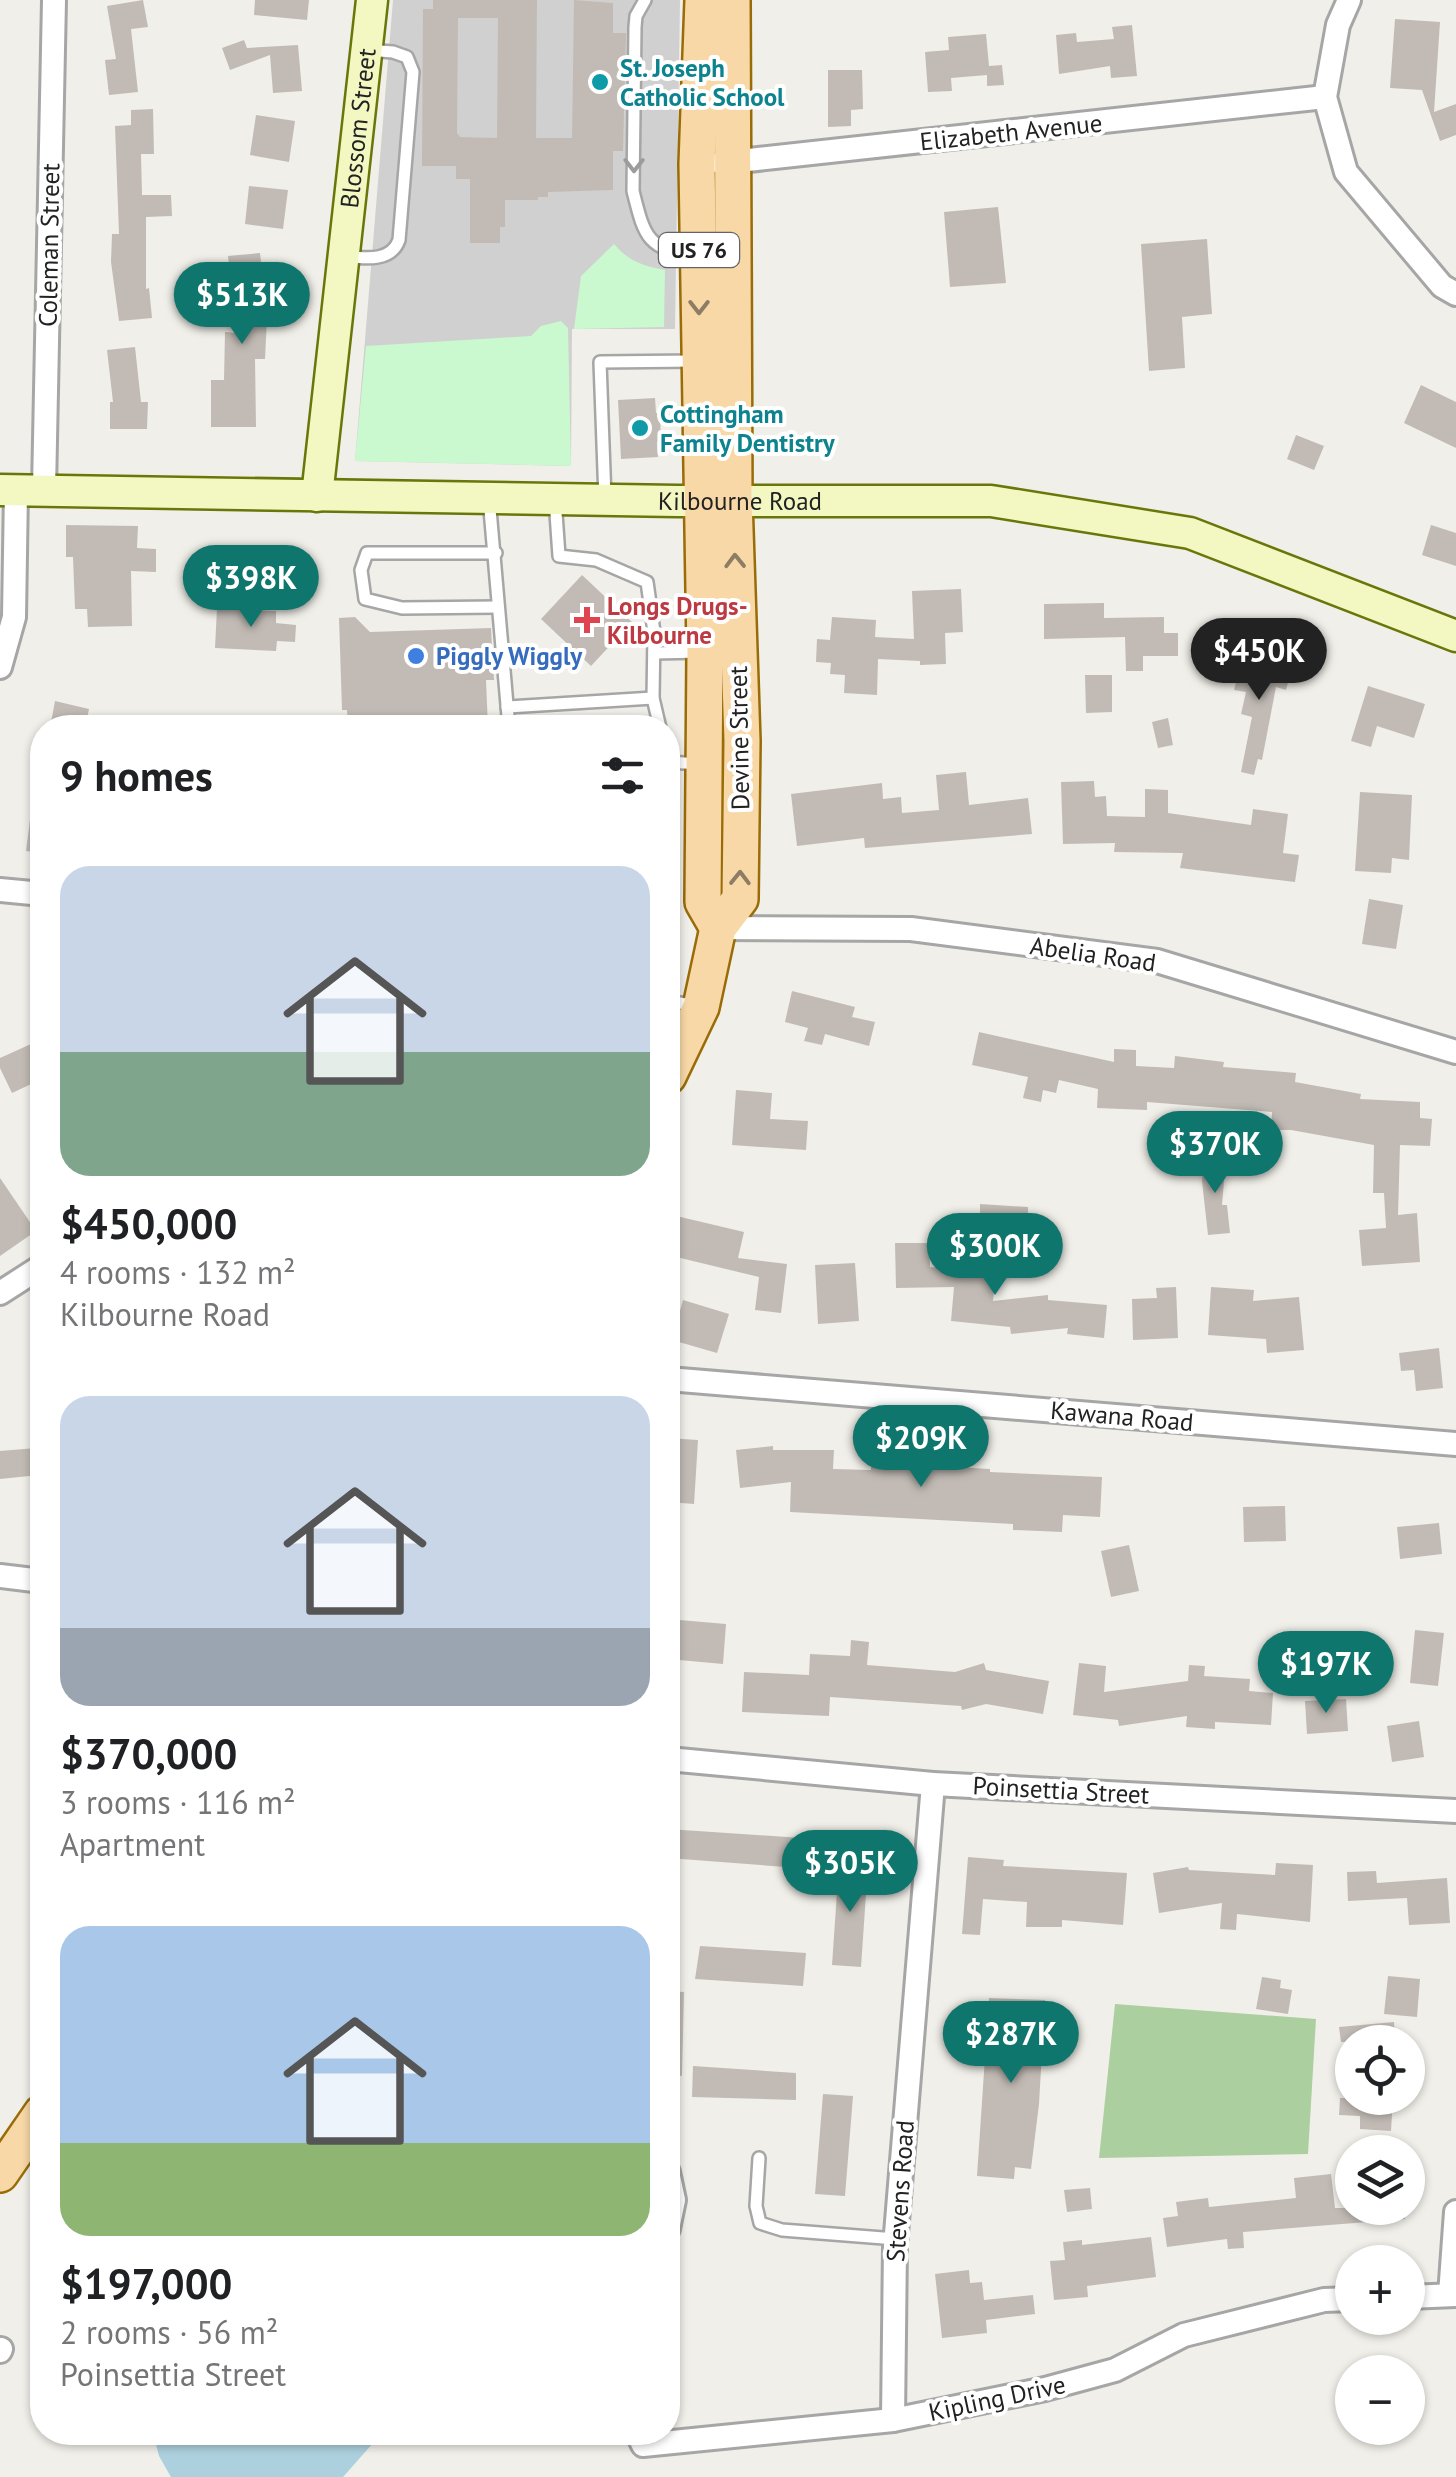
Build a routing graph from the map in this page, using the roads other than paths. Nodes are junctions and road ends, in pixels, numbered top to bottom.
1 (54, 0) edge
2 (372, 0) edge
3 (645, 0) edge
4 (704, 0) edge
5 (732, 0) edge
6 (1349, 0) edge
7 (368, 50) junction
8 (1325, 97) junction
9 (714, 163) junction
10 (699, 253) junction
11 (342, 256) junction
12 (1456, 294) edge
13 (717, 364) junction
14 (20, 490) edge
15 (317, 496) junction
16 (490, 498) junction
17 (555, 499) junction
18 (604, 500) junction
19 (718, 500) junction
20 (496, 553) junction
21 (498, 607) junction
22 (1456, 636) edge
23 (705, 652) junction
24 (654, 653) junction
25 (0, 667) edge
26 (653, 698) junction
27 (507, 706) junction
28 (507, 715) edge
29 (657, 715) edge
30 (680, 763) edge
31 (705, 764) junction
32 (742, 766) junction
33 (0, 890) edge
34 (30, 893) edge
35 (718, 928) junction
36 (684, 1004) edge
37 (1456, 1052) edge
38 (30, 1274) edge
39 (0, 1293) edge
40 (680, 1381) edge
41 (1456, 1444) edge
42 (0, 1576) edge
43 (30, 1580) edge
44 (680, 1760) edge
45 (933, 1784) junction
46 (1456, 1811) edge
47 (30, 2130) edge
48 (758, 2158) dead end
49 (0, 2174) edge
50 (1456, 2212) edge
51 (896, 2239) junction
52 (1453, 2295) edge
53 (1425, 2296) edge
54 (1335, 2299) edge
55 (893, 2420) junction
56 (680, 2441) edge

1 - 14 street, Coleman Street
2 - 7 street, Blossom Street
3 -> 10 lane
4 - 9 main road, Devine Street / US 76
5 - 9 main road, Devine Street / US 76
6 - 8 street
7 - 11 street, Blossom Street
7 - 11 lane
8 - 9 street, Elizabeth Avenue
8 - 12 street
9 - 10 main road, Devine Street / US 76
9 - 13 main road, Devine Street / US 76
10 -> 13 main road, Devine Street / US 76
11 - 15 street, Blossom Street
13 - 18 lane
13 - 19 main road, Devine Street / US 76
14 - 15 street, Kilbourne Road
14 - 25 street, Coleman Street
15 - 16 street, Kilbourne Road
16 - 17 street, Kilbourne Road
16 - 20 lane
17 - 18 street, Kilbourne Road
17 - 24 lane
18 - 19 street, Kilbourne Road
19 - 22 street, Kilbourne Road
19 - 23 main road, Devine Street / US 76
32 -> 19 main road, Devine Street / US 76
20 - 21 lane
20 - 21 lane
21 - 27 lane
23 - 24 lane
23 - 31 main road, Devine Street / US 76
24 - 26 lane
26 - 27 lane
26 - 29 lane
27 - 28 lane
30 - 31 lane
31 - 32 main road
31 - 35 main road, Devine Street / US 76
35 -> 32 main road, Devine Street / US 76
33 - 34 street
35 - 36 main road, Devine Street / US 76
35 - 37 street, Abelia Road
38 - 39 street
40 - 41 street, Kawana Road
42 - 43 street
44 - 45 street, Poinsettia Street
45 - 46 street, Poinsettia Street
45 - 51 street, Stevens Road
47 - 49 main road
48 - 51 lane
50 - 52 street
51 - 55 street, Stevens Road
52 - 53 street
54 - 55 street, Kipling Drive
55 - 56 street, Kipling Drive

